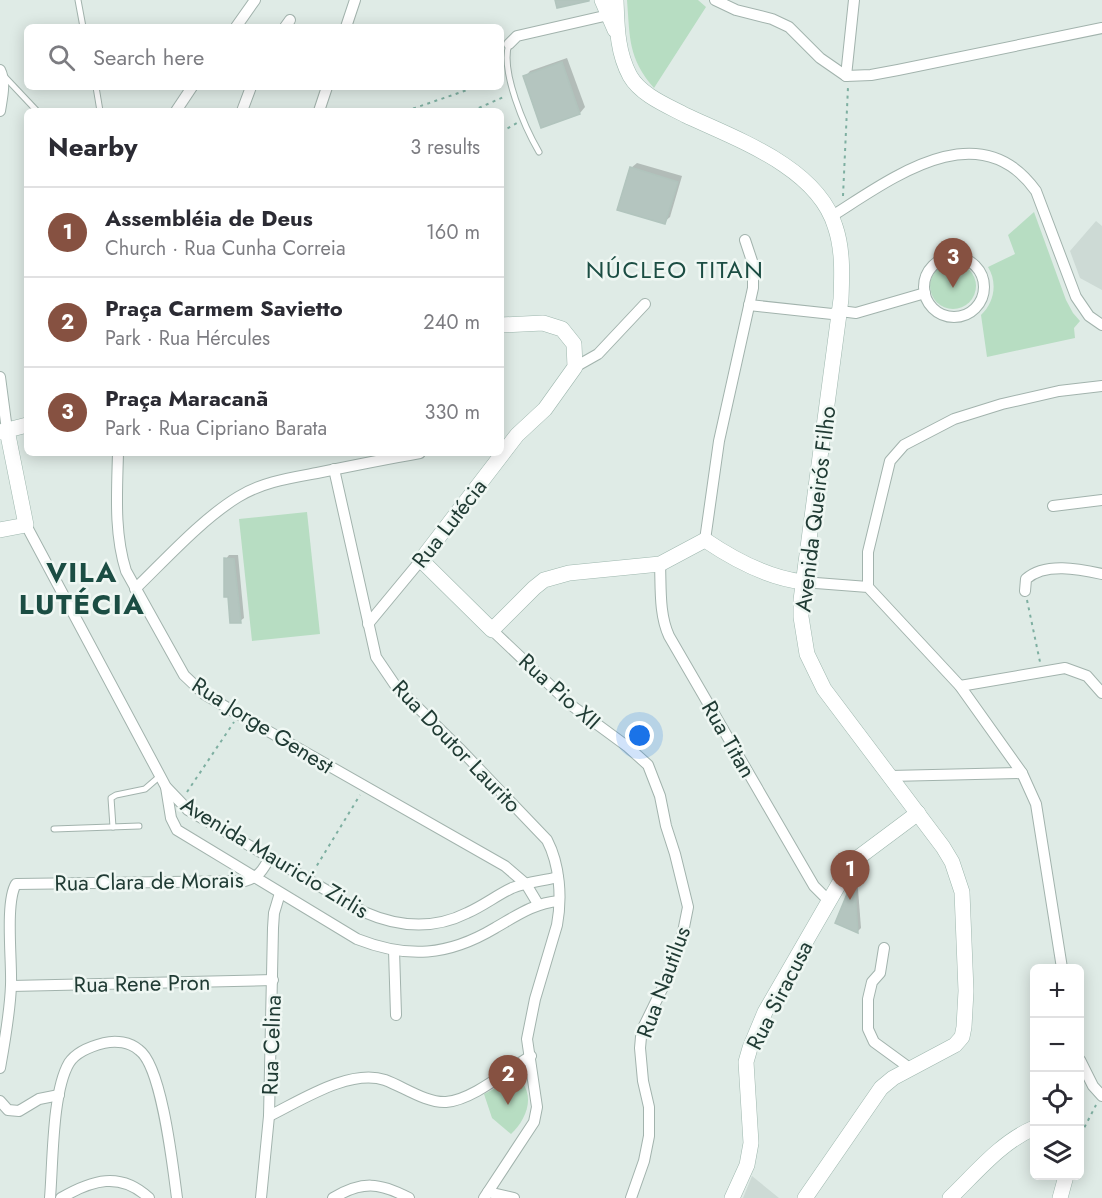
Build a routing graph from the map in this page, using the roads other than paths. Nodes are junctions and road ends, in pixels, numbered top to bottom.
1 (78, 0) edge
2 (255, 0) edge
3 (355, 0) edge
4 (602, 0) edge
5 (715, 0) edge
6 (854, 0) edge
7 (613, 10) edge
8 (82, 24) edge
9 (238, 24) edge
10 (347, 24) edge
11 (1102, 28) edge
12 (509, 44) joint
13 (1, 72) edge
14 (846, 76) junction
15 (96, 90) edge
16 (190, 90) edge
17 (250, 90) edge
18 (326, 90) edge
19 (34, 108) edge
20 (100, 108) edge
21 (178, 108) edge
22 (243, 108) edge
23 (321, 108) edge
24 (0, 111) edge
25 (539, 152) dead end
26 (831, 216) junction
27 (745, 240) dead end
28 (925, 293) junction
29 (645, 304) dead end
30 (749, 305) junction
31 (840, 310) junction
32 (504, 325) edge
33 (1102, 325) edge
34 (574, 367) junction
35 (0, 377) edge
36 (1102, 386) edge
37 (24, 426) edge
38 (4, 431) edge
39 (517, 435) junction
40 (504, 437) edge
41 (504, 452) edge
42 (118, 456) edge
43 (404, 456) edge
44 (501, 456) edge
45 (334, 469) junction
46 (1102, 500) edge
47 (1053, 506) dead end
48 (26, 525) junction
49 (0, 530) edge
50 (705, 540) junction
51 (421, 560) junction
52 (660, 564) junction
53 (1102, 574) edge
54 (803, 582) junction
55 (868, 587) junction
56 (135, 589) junction
57 (1025, 591) road end
58 (368, 624) junction
59 (492, 630) junction
60 (960, 686) junction
61 (1102, 693) edge
62 (1022, 773) junction
63 (160, 776) junction
64 (890, 777) junction
65 (166, 787) junction
66 (184, 806) junction
67 (918, 813) junction
68 (139, 826) dead end
69 (175, 826) junction
70 (113, 827) junction
71 (54, 830) dead end
72 (270, 857) junction
73 (255, 878) junction
74 (558, 878) junction
75 (526, 884) junction
76 (280, 893) junction
77 (559, 901) junction
78 (829, 901) junction
79 (538, 904) junction
80 (688, 908) joint
81 (884, 948) dead end
82 (394, 950) junction
83 (1061, 964) edge
84 (273, 981) junction
85 (11, 986) junction
86 (396, 1015) dead end
87 (531, 1056) junction
88 (0, 1068) edge
89 (1084, 1068) edge
90 (911, 1069) junction
91 (59, 1095) junction
92 (1102, 1096) edge
93 (0, 1101) edge
94 (269, 1116) junction
95 (1030, 1130) edge
96 (1065, 1180) edge
97 (486, 1195) edge
98 (50, 1198) edge
99 (61, 1198) edge
100 (149, 1198) edge
101 (177, 1198) edge
102 (261, 1198) edge
103 (333, 1198) edge
104 (409, 1198) edge
105 (514, 1198) edge
106 (631, 1198) edge
107 (732, 1198) edge
108 (805, 1198) edge
109 (950, 1198) edge
110 (1060, 1198) edge

1 - 8 lane
2 - 9 street
3 - 10 street
4 - 7 main road, Avenida Queirós Filho
5 - 14 street
6 - 14 street
7 - 12 street
7 - 26 main road, Avenida Queirós Filho
11 - 14 street
12 - 25 lane
13 - 19 lane
13 - 24 street
15 - 20 lane
16 - 21 street
17 - 22 street
18 - 23 street
26 - 31 main road, Avenida Queirós Filho
26 - 33 street
27 - 30 street
28 - 28 street
28 - 31 street
29 - 34 street
30 - 31 street
30 - 50 street
31 - 54 main road, Avenida Queirós Filho
32 - 34 main road
34 - 39 main road, Rua Lutécia
35 - 38 street
36 - 55 street
37 - 38 main road
38 - 48 main road
39 - 40 street
39 - 41 main road, Rua Lutécia
42 - 56 street, Rua Jorge Genest
43 - 45 street
44 - 51 main road, Rua Lutécia
45 - 56 street
45 - 58 street, Rua Doutor Laurito
46 - 47 street
48 - 49 main road
48 - 63 street
50 - 52 main road
50 - 54 main road
51 - 58 street, Rua Lutécia
51 - 59 main road, Rua Pio XII
52 - 59 main road
52 - 78 street, Rua Titan
53 - 57 street
54 - 55 street
54 - 64 main road, Avenida Queirós Filho
55 - 60 street
56 - 75 street, Rua Jorge Genest
58 - 74 street, Rua Doutor Laurito
59 - 80 street, Rua Pio XII
60 - 61 street
60 - 62 street
62 - 64 street
62 - 83 street
63 - 65 street
63 - 70 lane
64 - 67 main road, Avenida Queirós Filho
65 - 66 street, Avenida Mauricio Zirlis
65 - 69 street
66 - 69 street
66 - 72 street, Avenida Mauricio Zirlis
67 - 78 main road, Rua Siracusa
67 - 90 main road, Avenida Queirós Filho
68 - 70 lane
69 - 73 street
70 - 71 lane
72 - 73 street, Rua Clara de Morais
72 - 75 street, Avenida Mauricio Zirlis
73 - 76 street
73 - 85 street, Rua Clara de Morais
74 - 75 street, Avenida Mauricio Zirlis
74 - 77 street, Rua Doutor Laurito
75 - 79 street, Rua Jorge Genest
76 - 82 street
76 - 84 street, Rua Celina
77 - 79 street
77 - 87 street, Rua Doutor Laurito
78 - 107 main road, Rua Siracusa
79 - 82 street
80 - 106 street, Rua Nautilus
81 - 90 street
82 - 86 street
84 - 85 street, Rua Rene Pron
84 - 94 street, Rua Celina
85 - 88 street
87 - 94 street
87 - 97 street, Rua Doutor Laurito
89 - 92 street
90 - 108 main road, Avenida Queirós Filho
91 - 93 street
91 - 98 street
91 - 101 street
94 - 102 street, Rua Celina
95 - 109 main road
96 - 110 main road
97 - 105 street
99 - 100 street
103 - 104 street

